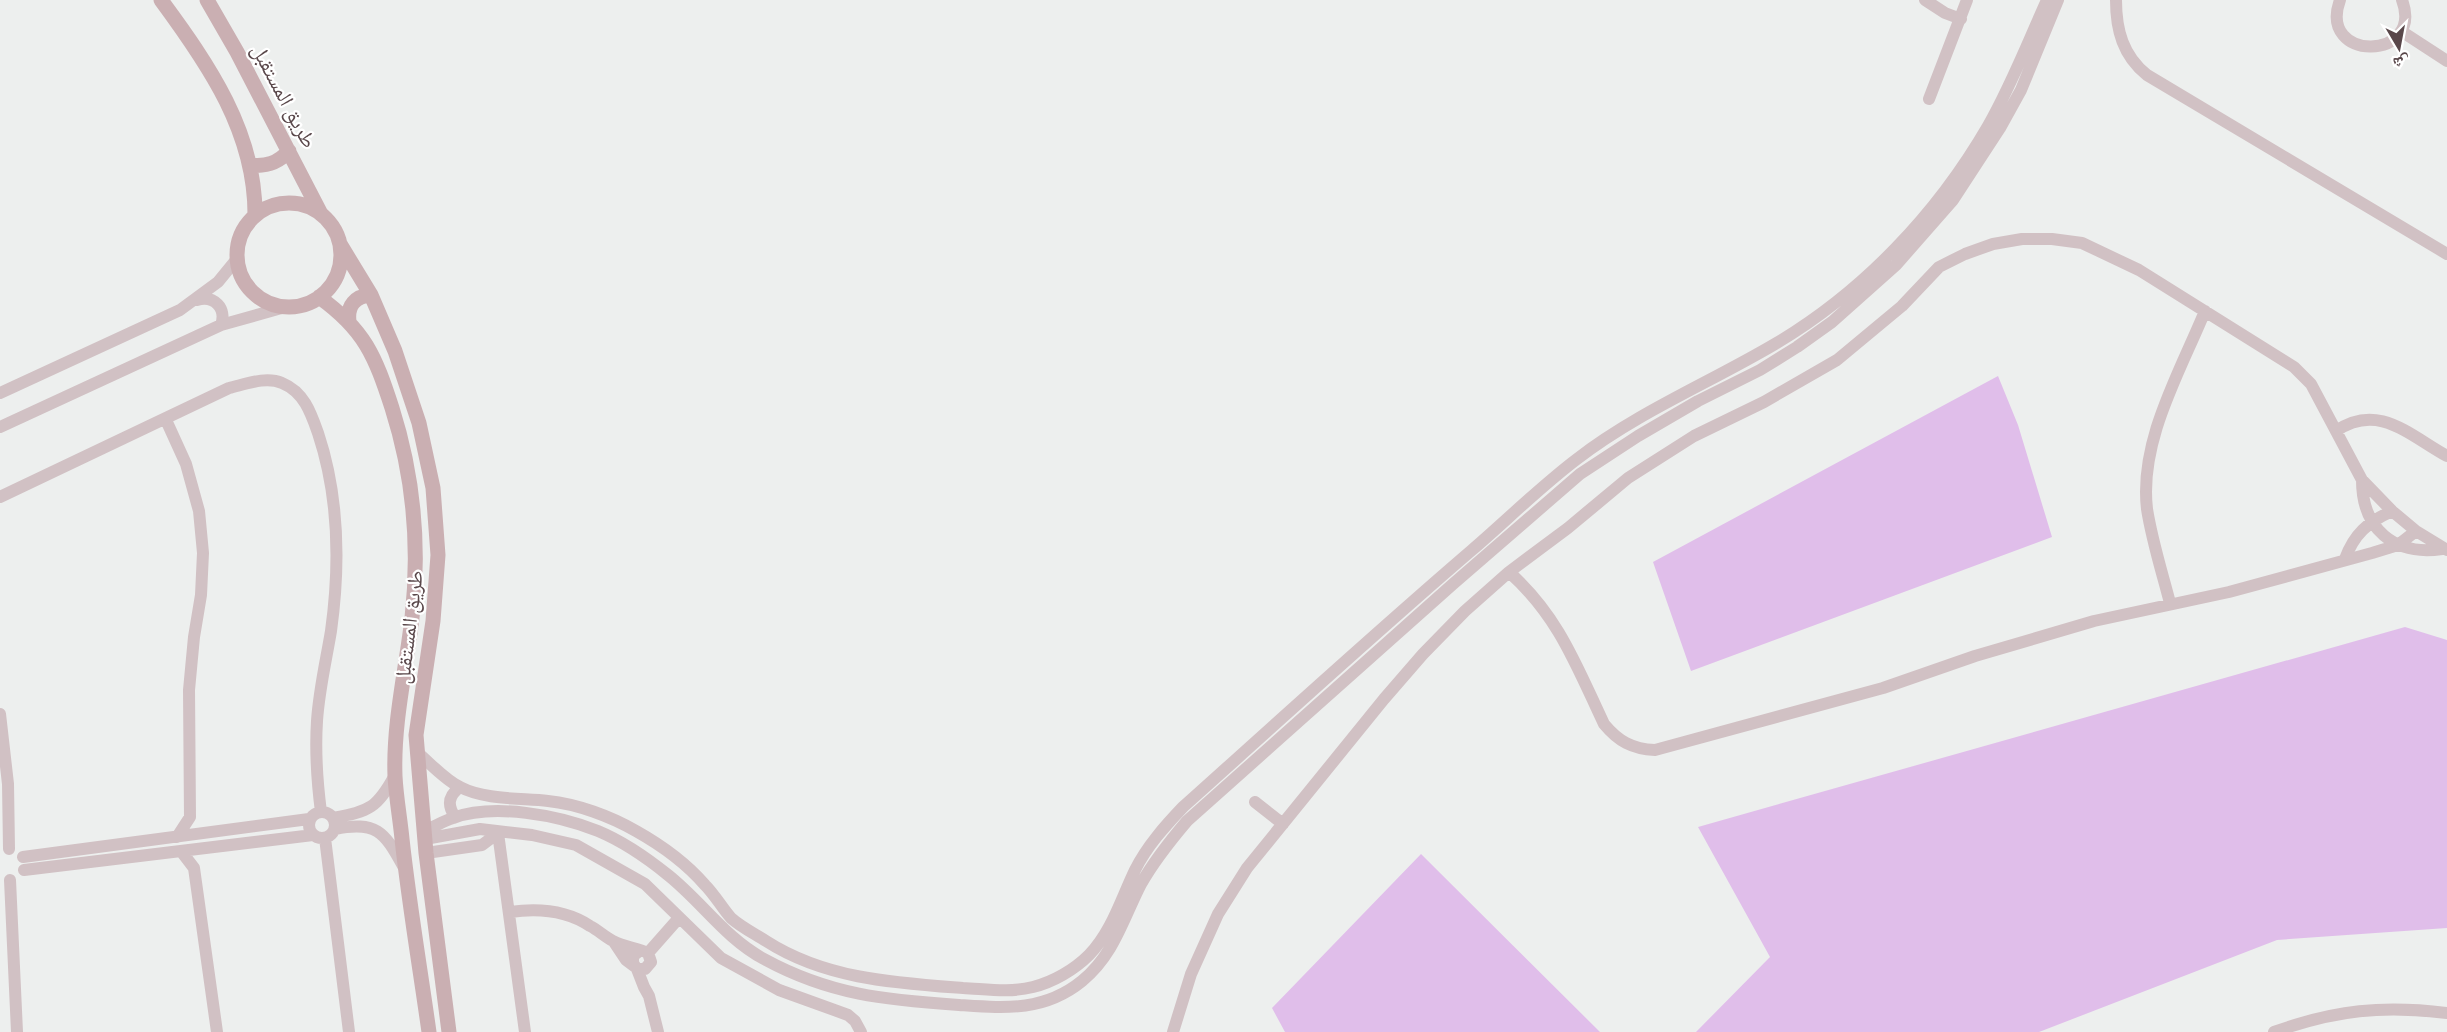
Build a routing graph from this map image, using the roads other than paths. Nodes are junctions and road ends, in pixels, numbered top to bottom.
1 (162, 0) edge
2 (207, 0) edge
3 (1924, 0) edge
4 (1967, 0) edge
5 (2047, 0) edge
6 (2058, 0) edge
7 (2116, 0) edge
8 (2340, 0) edge
9 (2402, 0) edge
10 (1960, 19) junction
11 (2401, 31) junction
12 (2447, 61) edge
13 (1929, 99) dead end
14 (289, 151) junction
15 (250, 165) junction
16 (255, 214) junction
17 (321, 214) junction
18 (340, 244) junction
19 (2447, 254) edge
20 (237, 260) junction
21 (371, 296) junction
22 (319, 297) junction
23 (196, 300) junction
24 (285, 307) junction
25 (2205, 311) junction
26 (349, 321) junction
27 (221, 326) junction
28 (0, 393) edge
29 (166, 420) junction
30 (0, 427) edge
31 (2336, 431) junction
32 (2447, 456) edge
33 (2362, 480) junction
34 (0, 497) edge
35 (2392, 511) junction
36 (2371, 520) junction
37 (2416, 531) junction
38 (2398, 545) junction
39 (2445, 549) edge
40 (2345, 559) junction
41 (1509, 572) junction
42 (1444, 574) junction
43 (1453, 584) junction
44 (2170, 603) junction
45 (0, 714) edge
46 (417, 752) junction
47 (395, 775) junction
48 (460, 787) junction
49 (1255, 802) dead end
50 (321, 812) junction
51 (190, 817) junction
52 (455, 817) junction
53 (309, 819) junction
54 (1283, 824) junction
55 (327, 830) junction
56 (498, 833) junction
57 (208, 834) junction
58 (177, 837) junction
59 (425, 841) junction
60 (204, 848) junction
61 (4, 851) edge
62 (181, 851) junction
63 (23, 857) junction
64 (194, 868) junction
65 (24, 870) junction
66 (405, 870) junction
67 (5, 878) edge
68 (510, 912) junction
69 (678, 919) junction
70 (615, 942) junction
71 (645, 956) junction
72 (636, 968) junction
73 (649, 996) junction
74 (2447, 1013) edge
75 (17, 1032) edge
76 (217, 1032) edge
77 (349, 1032) edge
78 (429, 1032) edge
79 (449, 1032) edge
80 (525, 1032) edge
81 (658, 1032) edge
82 (861, 1032) edge
83 (1173, 1032) edge
84 (2274, 1032) edge

1 - 15 main road
2 - 14 main road, طريق المستقبل
3 - 10 street
4 - 10 street
5 - 42 street
6 - 43 street
7 - 19 street
8 - 11 street
9 - 11 street
10 - 13 street
11 - 12 street
14 - 15 main road
14 - 17 main road, طريق المستقبل
15 - 16 main road
16 - 17 main road
16 - 20 main road
17 - 18 main road
18 - 21 main road, طريق المستقبل
18 - 22 main road
20 - 23 street
20 - 24 main road
21 - 26 main road
21 - 46 main road, طريق المستقبل
22 - 24 main road
22 - 26 main road, طريق المستقبل
23 - 27 street
23 - 28 street
24 - 27 street
25 - 31 street
25 - 41 street
25 - 44 street
26 - 47 main road, طريق المستقبل
27 - 30 street
29 - 34 street
29 - 50 street
29 - 51 street
31 - 32 street
31 - 33 street
33 - 35 street
33 - 36 street
35 - 36 street
35 - 37 street
36 - 38 street
36 - 40 street
37 - 38 street
37 - 39 street
38 - 39 street
38 - 40 street
40 - 44 street
41 - 44 street
41 - 54 street
42 - 43 street
42 - 48 street
43 - 52 street
45 - 61 street
46 - 48 street
46 - 59 main road, طريق المستقبل
47 - 55 street
47 - 66 main road, طريق المستقبل
48 - 52 street
49 - 54 street
50 - 53 street
50 - 55 street
51 - 57 street
51 - 58 street
52 - 59 street
53 - 55 street
53 - 57 street
54 - 83 street
55 - 60 street
55 - 66 street
55 - 77 street
56 - 59 street
56 - 68 street
56 - 69 street
57 - 58 street
58 - 63 street
59 - 79 main road, طريق المستقبل
60 - 62 street
60 - 64 street
61 - 63 street
62 - 64 street
62 - 65 street
63 - 65 street
64 - 76 street
65 - 67 street
66 - 78 main road, طريق المستقبل
67 - 75 street
68 - 70 street
68 - 80 street
69 - 71 street
69 - 82 street
70 - 71 street
70 - 72 street
71 - 72 street
71 - 72 street
71 - 73 street
72 - 73 street
73 - 81 street
74 - 84 street

